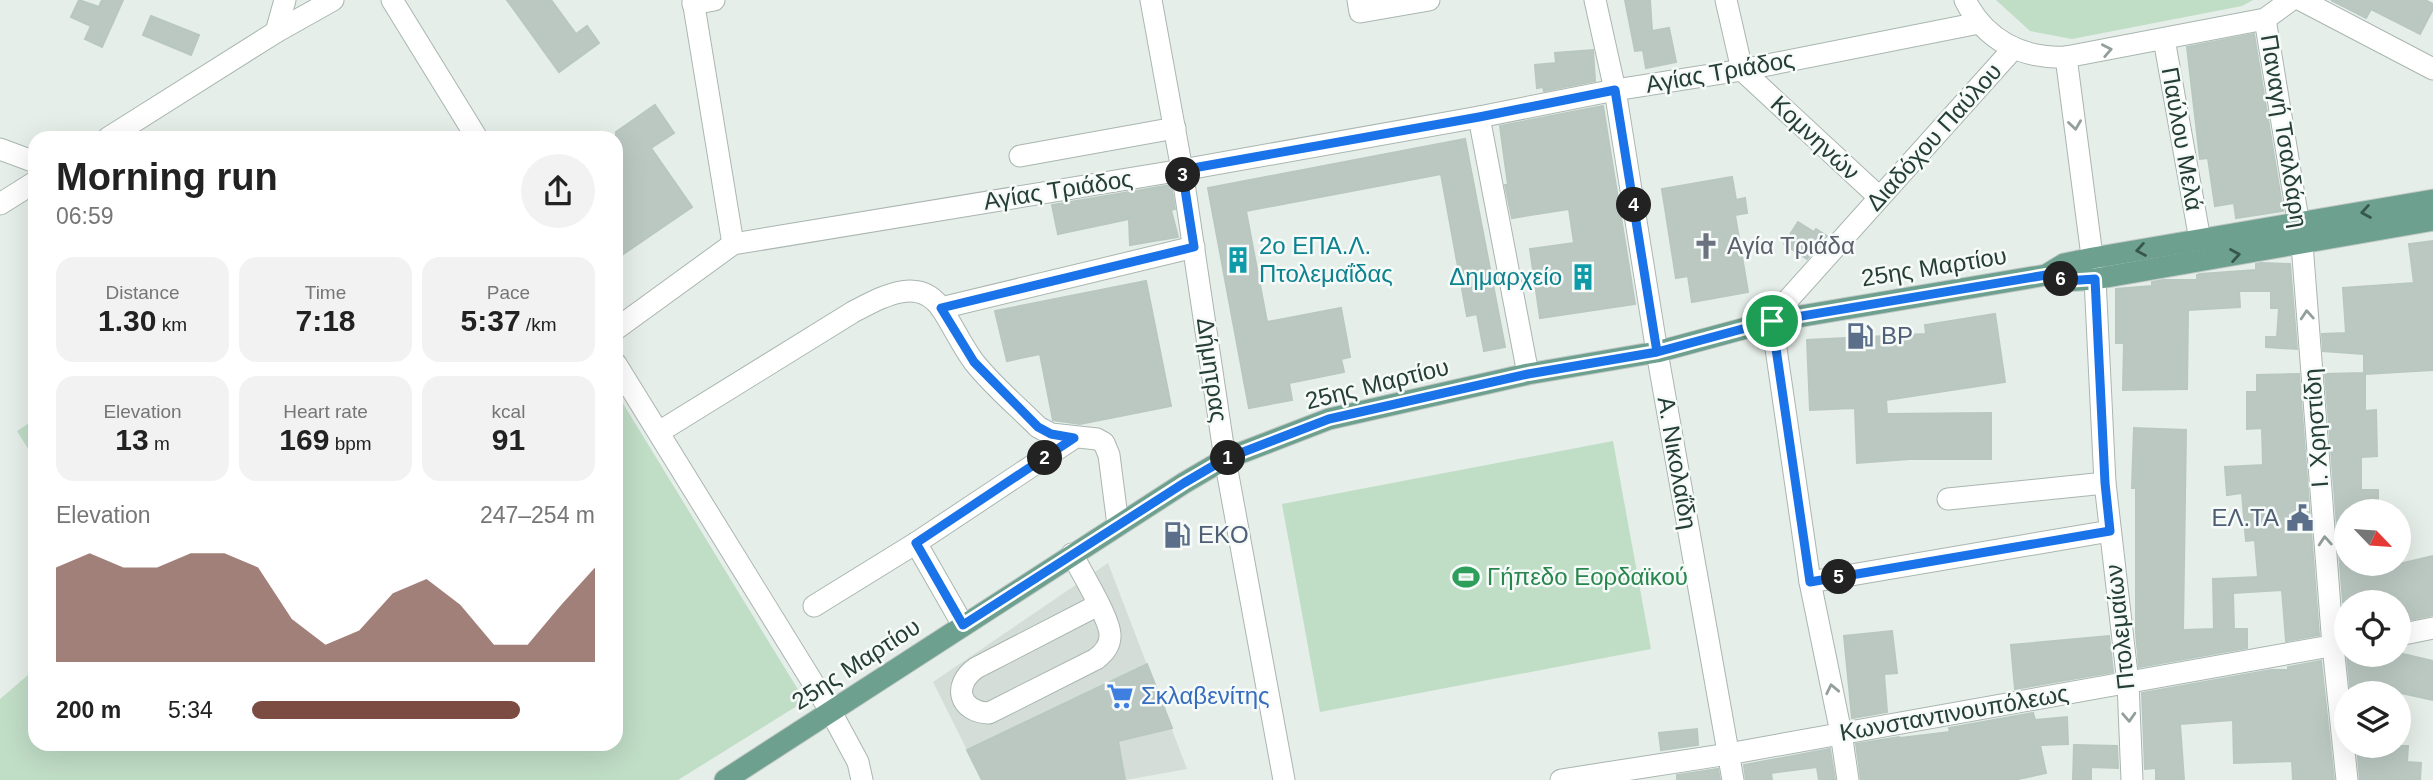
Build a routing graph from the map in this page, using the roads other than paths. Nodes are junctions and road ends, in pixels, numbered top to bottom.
1 (285, 0) edge
2 (333, 0) edge
3 (393, 0) edge
4 (1151, 0) edge
5 (1358, 0) edge
6 (1429, 0) edge
7 (1595, 0) edge
8 (1726, 0) edge
9 (1965, 0) edge
10 (2291, 0) edge
11 (2301, 0) edge
12 (700, 1) edge
13 (2265, 19) junction
14 (1979, 23) junction
15 (276, 32) junction
16 (2165, 39) junction
17 (2013, 49) junction
18 (2066, 57) junction
19 (2433, 69) edge
20 (1742, 70) junction
21 (1615, 90) junction
22 (1479, 117) junction
23 (1175, 128) junction
24 (119, 131) edge
25 (473, 131) edge
26 (0, 149) edge
27 (1020, 156) dead end
28 (28, 159) edge
29 (1182, 170) junction
30 (28, 186) edge
31 (1880, 197) junction
32 (2433, 200) edge
33 (0, 204) edge
34 (2433, 220) edge
35 (2301, 233) junction
36 (2200, 240) junction
37 (733, 244) junction
38 (1194, 247) junction
39 (2094, 268) junction
40 (941, 308) junction
41 (1772, 321) junction
42 (623, 324) edge
43 (1657, 352) junction
44 (1528, 374) junction
45 (623, 375) edge
46 (659, 432) junction
47 (1074, 438) junction
48 (1225, 459) junction
49 (2105, 483) junction
50 (1948, 499) dead end
51 (1118, 525) junction
52 (2110, 531) junction
53 (916, 543) junction
54 (1072, 554) junction
55 (1810, 582) junction
56 (2335, 590) edge
57 (1098, 605) junction
58 (814, 606) dead end
59 (963, 625) junction
60 (2334, 646) edge
61 (2341, 667) edge
62 (2127, 683) junction
63 (831, 712) junction
64 (1841, 733) junction
65 (1728, 754) junction
66 (725, 780) edge
67 (862, 780) edge
68 (1284, 780) edge
69 (1561, 780) edge
70 (1733, 780) edge
71 (1848, 780) edge
72 (2132, 780) edge
73 (2347, 780) edge

1 - 15 street
2 - 15 street
3 - 25 street
4 - 23 street, Δήμητρας
5 - 6 street
7 - 21 street, Α. Νικολαΐδη
8 - 20 street
9 - 14 street
10 - 13 street
11 - 19 street
12 - 37 street
13 - 16 street
13 - 35 street, Παναγή Τσαλδάρη
14 - 17 street
14 - 20 street, Αγίας Τριάδος
15 - 24 street
18 -> 16 street
16 - 36 street, Παύλου Μελά
17 - 18 street
17 - 31 street, Διαδόχου Παύλου
18 -> 39 street, Πτολεμαίων
20 - 21 street, Αγίας Τριάδος
20 - 31 street, Κομνηνών
21 - 22 street, Αγίας Τριάδος
21 - 43 street, Α. Νικολαΐδη
22 - 29 street, Αγίας Τριάδος
22 - 44 street
23 - 27 street
23 - 29 street, Δήμητρας
26 - 28 street
29 - 37 street, Αγίας Τριάδος
29 - 38 street, Δήμητρας
30 - 33 street
31 - 41 street, Διαδόχου Παύλου
32 -> 35 main road, 25ης Μαρτίου
34 - 35 main road, 25ης Μαρτίου
35 - 36 main road, 25ης Μαρτίου
39 -> 35 main road, 25ης Μαρτίου
56 -> 35 street, Ι. Χρηστίδη
36 -> 39 main road, 25ης Μαρτίου
37 - 42 street, Αγίας Τριάδος
38 - 40 street
38 - 48 street, Δήμητρας
39 - 41 main road, 25ης Μαρτίου
39 - 49 street, Πτολεμαίων
40 - 46 street
40 - 47 street
41 - 43 main road, 25ης Μαρτίου
41 - 55 street
43 - 44 main road, 25ης Μαρτίου
43 - 65 street, Α. Νικολαΐδη
44 - 48 main road, 25ης Μαρτίου
45 - 46 street
46 - 63 street
47 - 51 street
47 - 53 street
48 - 51 main road, 25ης Μαρτίου
48 - 68 street, Δήμητρας
49 - 50 street
49 - 52 street, Πτολεμαίων
51 - 54 main road, 25ης Μαρτίου
52 - 55 street
52 - 62 street, Πτολεμαίων
53 - 58 street
53 - 59 street
54 - 57 street
54 - 59 main road, 25ης Μαρτίου
64 -> 55 street
57 - 57 street
59 - 63 main road, 25ης Μαρτίου
60 - 62 street, Κωνσταντινουπόλεως
61 - 73 street, Ι. Χρηστίδη
62 - 64 street, Κωνσταντινουπόλεως
62 -> 72 street, Πτολεμαίων
63 - 66 main road, 25ης Μαρτίου
63 - 67 street
64 - 65 street, Κωνσταντινουπόλεως
64 - 71 street
65 - 69 street, Κωνσταντινουπόλεως
65 - 70 street, Α. Νικολαΐδη

